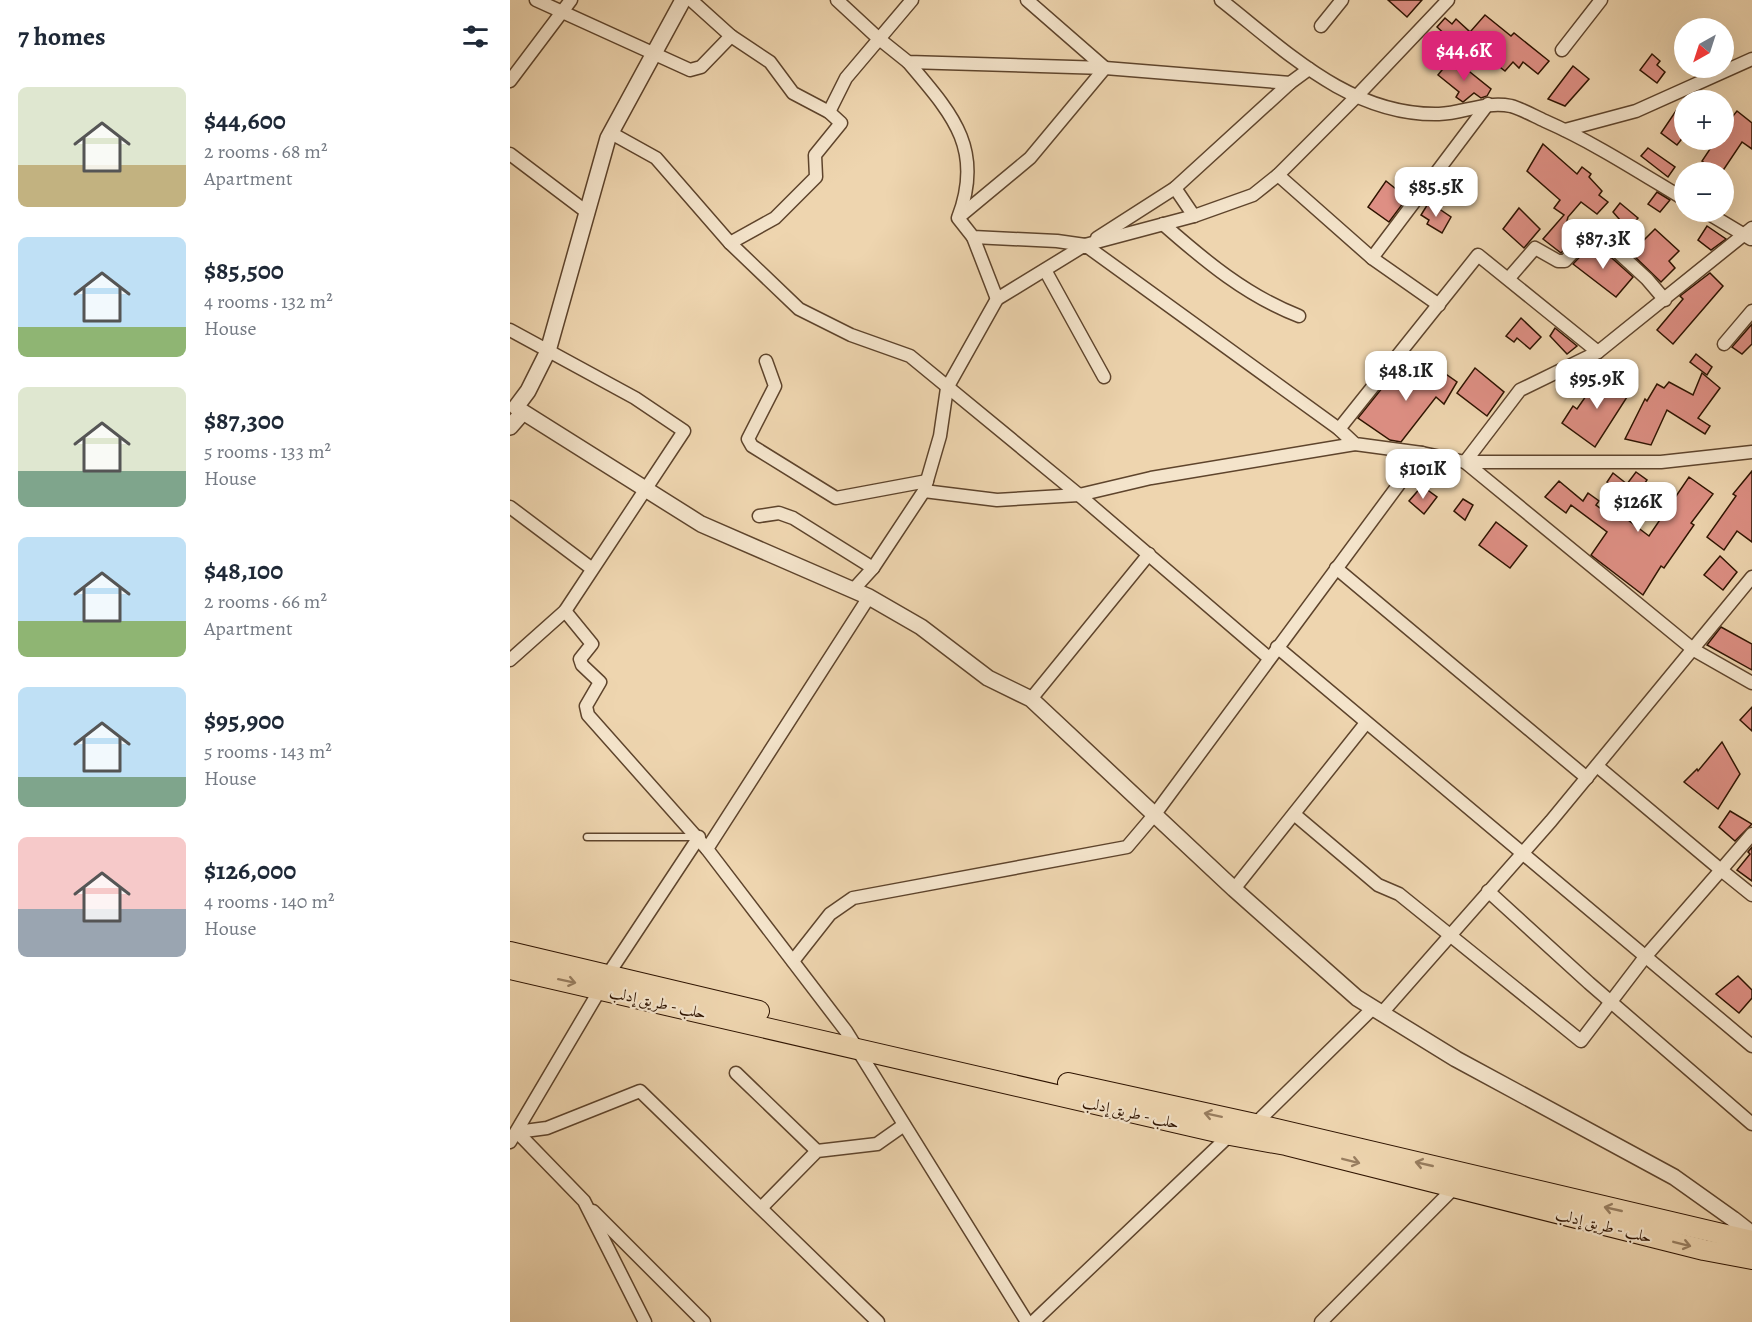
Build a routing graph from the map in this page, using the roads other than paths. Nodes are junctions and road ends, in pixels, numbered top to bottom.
1 (536, 0) edge
2 (571, 0) edge
3 (683, 0) edge
4 (691, 0) edge
5 (837, 0) edge
6 (912, 0) edge
7 (1027, 0) edge
8 (1221, 0) edge
9 (1342, 0) edge
10 (1448, 0) edge
11 (1601, 0) edge
12 (564, 11) junction
13 (1321, 26) dead end
14 (731, 36) junction
15 (878, 38) junction
16 (1562, 50) dead end
17 (654, 55) junction
18 (1752, 59) edge
19 (908, 62) junction
20 (1105, 68) junction
21 (1309, 69) junction
22 (510, 81) edge
23 (1290, 83) junction
24 (1355, 98) junction
25 (1488, 104) junction
26 (829, 112) junction
27 (1565, 130) junction
28 (611, 133) junction
29 (510, 154) edge
30 (1278, 175) junction
31 (1176, 188) junction
32 (1674, 193) edge
33 (588, 213) junction
34 (1194, 216) junction
35 (958, 218) junction
36 (1726, 222) edge
37 (1163, 224) junction
38 (1750, 234) edge
39 (973, 237) junction
40 (730, 243) junction
41 (1085, 245) junction
42 (1372, 258) junction
43 (1045, 270) junction
44 (1509, 278) junction
45 (998, 299) junction
46 (1665, 300) junction
47 (1439, 305) junction
48 (1752, 310) edge
49 (1299, 316) dead end
50 (510, 330) edge
51 (1724, 344) dead end
52 (548, 351) junction
53 (1598, 352) junction
54 (766, 361) dead end
55 (1104, 377) dead end
56 (947, 388) junction
57 (516, 407) edge
58 (510, 427) edge
59 (1339, 429) junction
60 (1355, 444) junction
61 (1752, 452) edge
62 (1422, 453) junction
63 (1465, 462) junction
64 (926, 486) junction
65 (644, 489) junction
66 (1079, 495) junction
67 (510, 507) edge
68 (759, 516) dead end
69 (1149, 554) junction
70 (591, 568) junction
71 (873, 568) junction
72 (1336, 568) junction
73 (1752, 577) edge
74 (853, 590) junction
75 (870, 597) junction
76 (565, 611) junction
77 (1277, 647) junction
78 (1694, 650) junction
79 (1269, 658) junction
80 (510, 660) edge
81 (1752, 683) edge
82 (1031, 699) junction
83 (1366, 723) junction
84 (1597, 766) junction
85 (1587, 778) junction
86 (1155, 814) junction
87 (1294, 814) junction
88 (1752, 834) edge
89 (587, 837) dead end
90 (699, 837) junction
91 (707, 849) junction
92 (1521, 854) junction
93 (1721, 870) junction
94 (1234, 890) junction
95 (1488, 891) junction
96 (1752, 895) edge
97 (1450, 935) junction
98 (510, 952) edge
99 (1645, 957) junction
100 (793, 961) junction
101 (510, 969) edge
102 (605, 981) junction
103 (1612, 1003) junction
104 (1376, 1011) junction
105 (851, 1039) junction
106 (1752, 1046) edge
107 (736, 1073) dead end
108 (1752, 1124) edge
109 (904, 1125) junction
110 (1243, 1127) junction
111 (514, 1137) edge
112 (817, 1151) junction
113 (1454, 1188) junction
114 (584, 1202) junction
115 (762, 1207) junction
116 (1751, 1249) edge
117 (645, 1322) edge
118 (704, 1322) edge
119 (878, 1322) edge
120 (1027, 1322) edge
121 (1033, 1322) edge
122 (1321, 1322) edge

1 - 12 street
2 - 12 street
3 - 17 street
4 - 14 street
5 - 15 street
6 - 15 street
7 - 20 street
8 - 21 street
9 - 13 street
10 - 24 street
11 - 16 street
12 - 17 street
12 - 22 street
14 - 17 street
14 - 26 street
15 - 19 street
15 - 26 street
17 - 28 street
18 - 27 street
19 - 20 street
19 - 35 street
20 - 23 street
20 - 35 street
21 - 23 street
21 - 24 street
23 - 31 street
24 - 25 street
24 - 30 street
25 - 27 street
25 - 42 street
26 - 40 street
27 - 32 street
28 - 33 street
28 - 40 street
29 - 33 street
30 - 34 street
30 - 42 street
31 - 34 street
31 - 41 street
33 - 52 street
34 - 37 street
35 - 39 street
36 - 38 street
37 - 41 street
37 - 49 street
38 - 46 street
39 - 41 street
39 - 45 street
40 - 56 street
41 - 43 street
41 - 59 street
42 - 47 street
43 - 45 street
43 - 55 street
44 - 46 street
44 - 47 street
44 - 53 street
45 - 56 street
46 - 53 street
47 - 59 street
48 - 51 street
50 - 52 street
52 - 57 street
52 - 65 street
53 - 63 street
54 - 64 street
56 - 64 street
56 - 66 street
57 - 58 street
57 - 65 street
59 - 60 street
60 - 62 street
60 - 66 street
61 - 63 street
62 - 63 street
62 - 72 street
63 - 78 street
64 - 66 street
64 - 71 street
65 - 70 street
65 - 74 street
66 - 69 street
67 - 70 street
68 - 71 street
69 - 79 street
69 - 82 street
70 - 76 street
71 - 74 street
72 - 77 street
72 - 85 street
73 - 78 street
74 - 75 street
75 - 82 street
75 - 91 street
76 - 80 street
76 - 90 street
77 - 79 street
77 - 83 street
78 - 81 street
78 - 84 street
79 - 86 street
82 - 86 street
83 - 87 street
83 - 92 street
84 - 85 street
84 - 93 street
85 - 92 street
86 - 94 street
86 - 100 street
87 - 94 street
87 - 97 street
88 - 93 street
89 - 90 lane
90 - 91 street
90 - 102 street
91 - 100 street
92 - 95 street
92 - 99 street
93 - 96 street
93 - 99 street
94 - 104 street
95 - 97 street
95 - 103 street
97 - 103 street
97 - 104 street
98 - 102 main road, حلب - طريق إدلب
99 - 103 street
99 - 106 street
100 - 105 street
101 -> 102 main road, حلب - طريق إدلب
102 - 105 main road, حلب - طريق إدلب
102 - 111 street
103 - 108 street
104 - 110 street
104 - 116 street
105 - 109 street
105 - 110 main road, حلب - طريق إدلب
107 - 112 street
109 - 112 street
109 - 120 street
110 -> 113 main road, حلب - طريق إدلب
116 -> 110 main road, حلب - طريق إدلب
110 - 121 street
111 - 114 street
111 - 115 street
112 - 115 street
113 -> 116 main road, حلب - طريق إدلب
113 - 122 street
114 - 117 street
114 - 118 street
115 - 119 street

